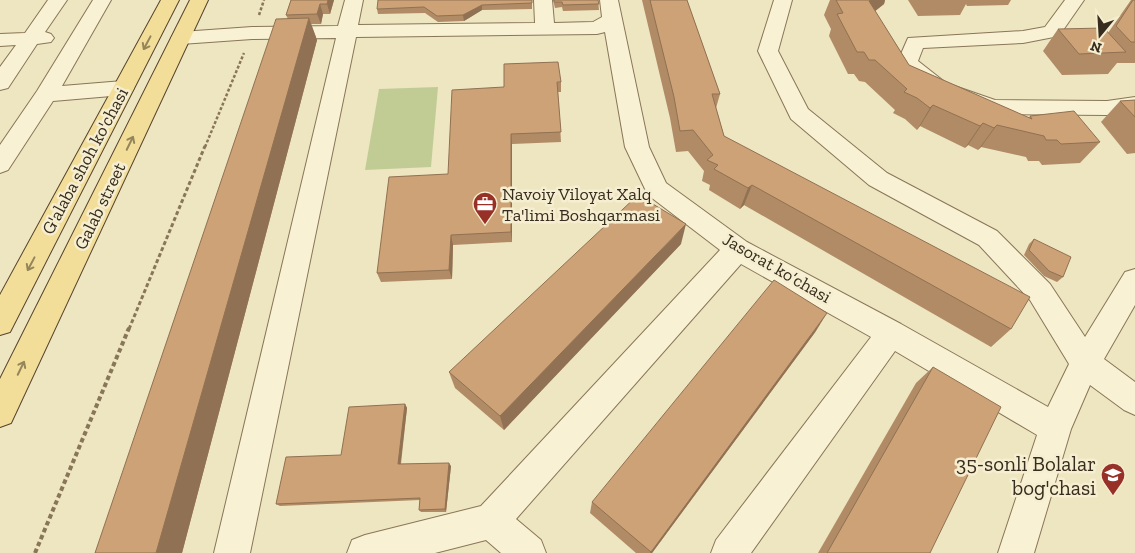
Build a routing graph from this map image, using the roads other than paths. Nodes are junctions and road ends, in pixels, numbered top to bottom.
1 (58, 0) edge
2 (102, 0) edge
3 (170, 0) edge
4 (199, 0) edge
5 (354, 0) edge
6 (543, 0) edge
7 (783, 0) edge
8 (1075, 0) edge
9 (611, 10) edge
10 (545, 29) junction
11 (346, 31) junction
12 (80, 36) junction
13 (32, 38) junction
14 (181, 38) junction
15 (0, 40) edge
16 (0, 83) edge
17 (124, 88) junction
18 (46, 94) junction
19 (1135, 104) edge
20 (0, 164) edge
21 (738, 249) junction
22 (1135, 280) edge
23 (0, 323) edge
24 (892, 333) junction
25 (1085, 363) junction
26 (1135, 400) edge
27 (0, 412) edge
28 (1054, 428) junction
29 (491, 521) junction
30 (232, 553) edge
31 (365, 553) edge
32 (528, 553) edge
33 (729, 553) edge
34 (1016, 553) edge

1 - 13 street
2 - 12 street
3 -> 17 main road, G'alaba shoh ko'chasi
4 - 14 main road, Galab street
5 - 11 street
6 - 10 street
7 - 25 street
8 - 19 street
9 - 10 street
9 - 21 street, Jasorat ko‘chasi
10 - 11 street
11 - 14 street
11 - 30 street
12 - 13 street
12 - 18 street
13 - 15 street
13 - 16 street
27 -> 14 main road, Galab street
17 - 18 street
17 -> 23 main road, G'alaba shoh ko'chasi
18 - 20 street
21 - 24 street, Jasorat ko‘chasi
21 - 29 street
22 - 25 street
24 - 28 street, Jasorat ko‘chasi
24 - 33 street
25 - 26 street
25 - 28 street
28 - 34 street
29 - 31 street
29 - 32 street

